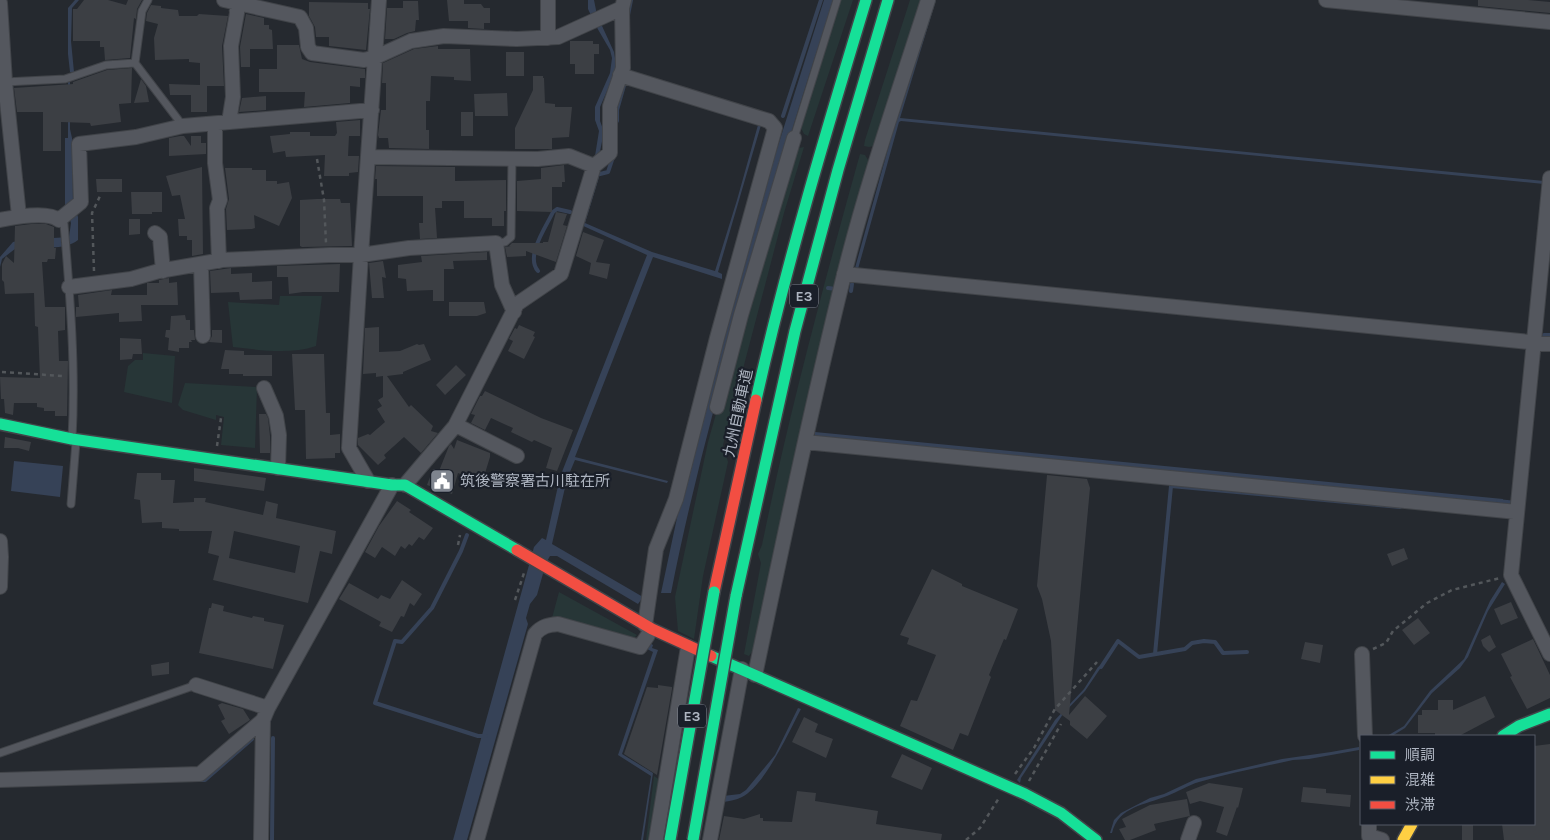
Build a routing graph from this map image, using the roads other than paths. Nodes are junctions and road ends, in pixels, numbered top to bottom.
1 (148, 0) edge
2 (379, 0) edge
3 (548, 0) edge
4 (838, 0) edge
5 (866, 0) edge
6 (888, 0) edge
7 (928, 0) edge
8 (1326, 0) edge
9 (229, 1) edge
10 (0, 3) edge
11 (623, 4) edge
12 (1550, 22) edge
13 (548, 38) junction
14 (376, 57) junction
15 (135, 63) junction
16 (620, 75) junction
17 (5, 82) junction
18 (372, 110) junction
19 (222, 123) junction
20 (183, 126) junction
21 (794, 138) joint
22 (368, 158) junction
23 (512, 159) junction
24 (594, 166) junction
25 (1550, 178) edge
26 (19, 216) junction
27 (0, 220) edge
28 (59, 220) junction
29 (155, 232) dead end
30 (496, 243) junction
31 (361, 255) junction
32 (219, 261) junction
33 (202, 264) junction
34 (163, 271) junction
35 (844, 274) junction
36 (69, 287) junction
37 (514, 312) junction
38 (203, 336) dead end
39 (1534, 342) junction
40 (1550, 344) edge
41 (264, 388) dead end
42 (717, 407) dead end
43 (0, 424) edge
44 (456, 425) junction
45 (74, 440) junction
46 (805, 442) junction
47 (517, 456) dead end
48 (278, 468) junction
49 (368, 481) junction
50 (398, 485) junction
51 (71, 504) dead end
52 (1517, 512) junction
53 (0, 541) edge
54 (0, 587) edge
55 (647, 630) junction
56 (688, 647) junction
57 (1362, 654) road end
58 (1550, 654) edge
59 (748, 672) junction
60 (196, 685) joint
61 (266, 714) junction
62 (1550, 714) edge
63 (1365, 735) edge
64 (1504, 735) edge
65 (0, 753) edge
66 (0, 780) edge
67 (1194, 823) dead end
68 (1369, 825) edge
69 (1411, 825) edge
70 (1378, 839) edge
71 (261, 840) edge
72 (477, 840) edge
73 (656, 840) edge
74 (670, 840) edge
75 (693, 840) edge
76 (710, 840) edge
77 (1096, 840) edge
78 (1188, 840) edge
79 (1403, 840) edge

1 - 15 lane
2 - 14 street
3 - 13 street
4 - 21 lane
5 - 74 main road, 九州自動車道 / E3, bridge
6 - 75 main road, E3, bridge
7 - 35 street
8 - 12 street
9 - 14 street
9 - 19 street
10 - 17 street
11 - 13 street
11 - 16 street
13 - 14 street
14 - 18 street
15 - 17 lane
15 - 20 lane
16 - 24 street
16 - 55 street
17 - 26 street
18 - 19 street
18 - 22 street
19 - 20 street
19 - 32 street
20 - 28 street
21 - 42 street
22 - 23 street
22 - 31 street
23 - 24 street
23 - 30 lane
24 - 37 street
25 - 39 street
26 - 27 street
26 - 28 street
28 - 36 lane
29 - 34 street
30 - 31 street
30 - 37 street
31 - 32 street
31 - 49 street
32 - 33 street
33 - 34 street
33 - 38 street
34 - 36 street
35 - 39 street
35 - 46 street
36 - 45 lane
37 - 44 street
39 - 40 street
39 - 52 street
41 - 48 street
43 - 45 main road
44 - 47 street
44 - 50 street
45 - 48 main road
45 - 51 lane
46 - 52 street
46 - 59 street
48 - 49 main road
49 - 50 main road
50 - 55 main road
50 - 61 street
52 - 58 street
53 - 54 street
55 - 56 main road
55 - 72 street
56 - 59 main road
56 - 73 street
57 - 63 street
59 - 76 street
59 - 77 main road
60 - 61 street
60 - 65 lane
61 - 66 street
61 - 71 street
62 - 64 main road
67 - 78 street
68 - 70 street
69 - 79 main road

